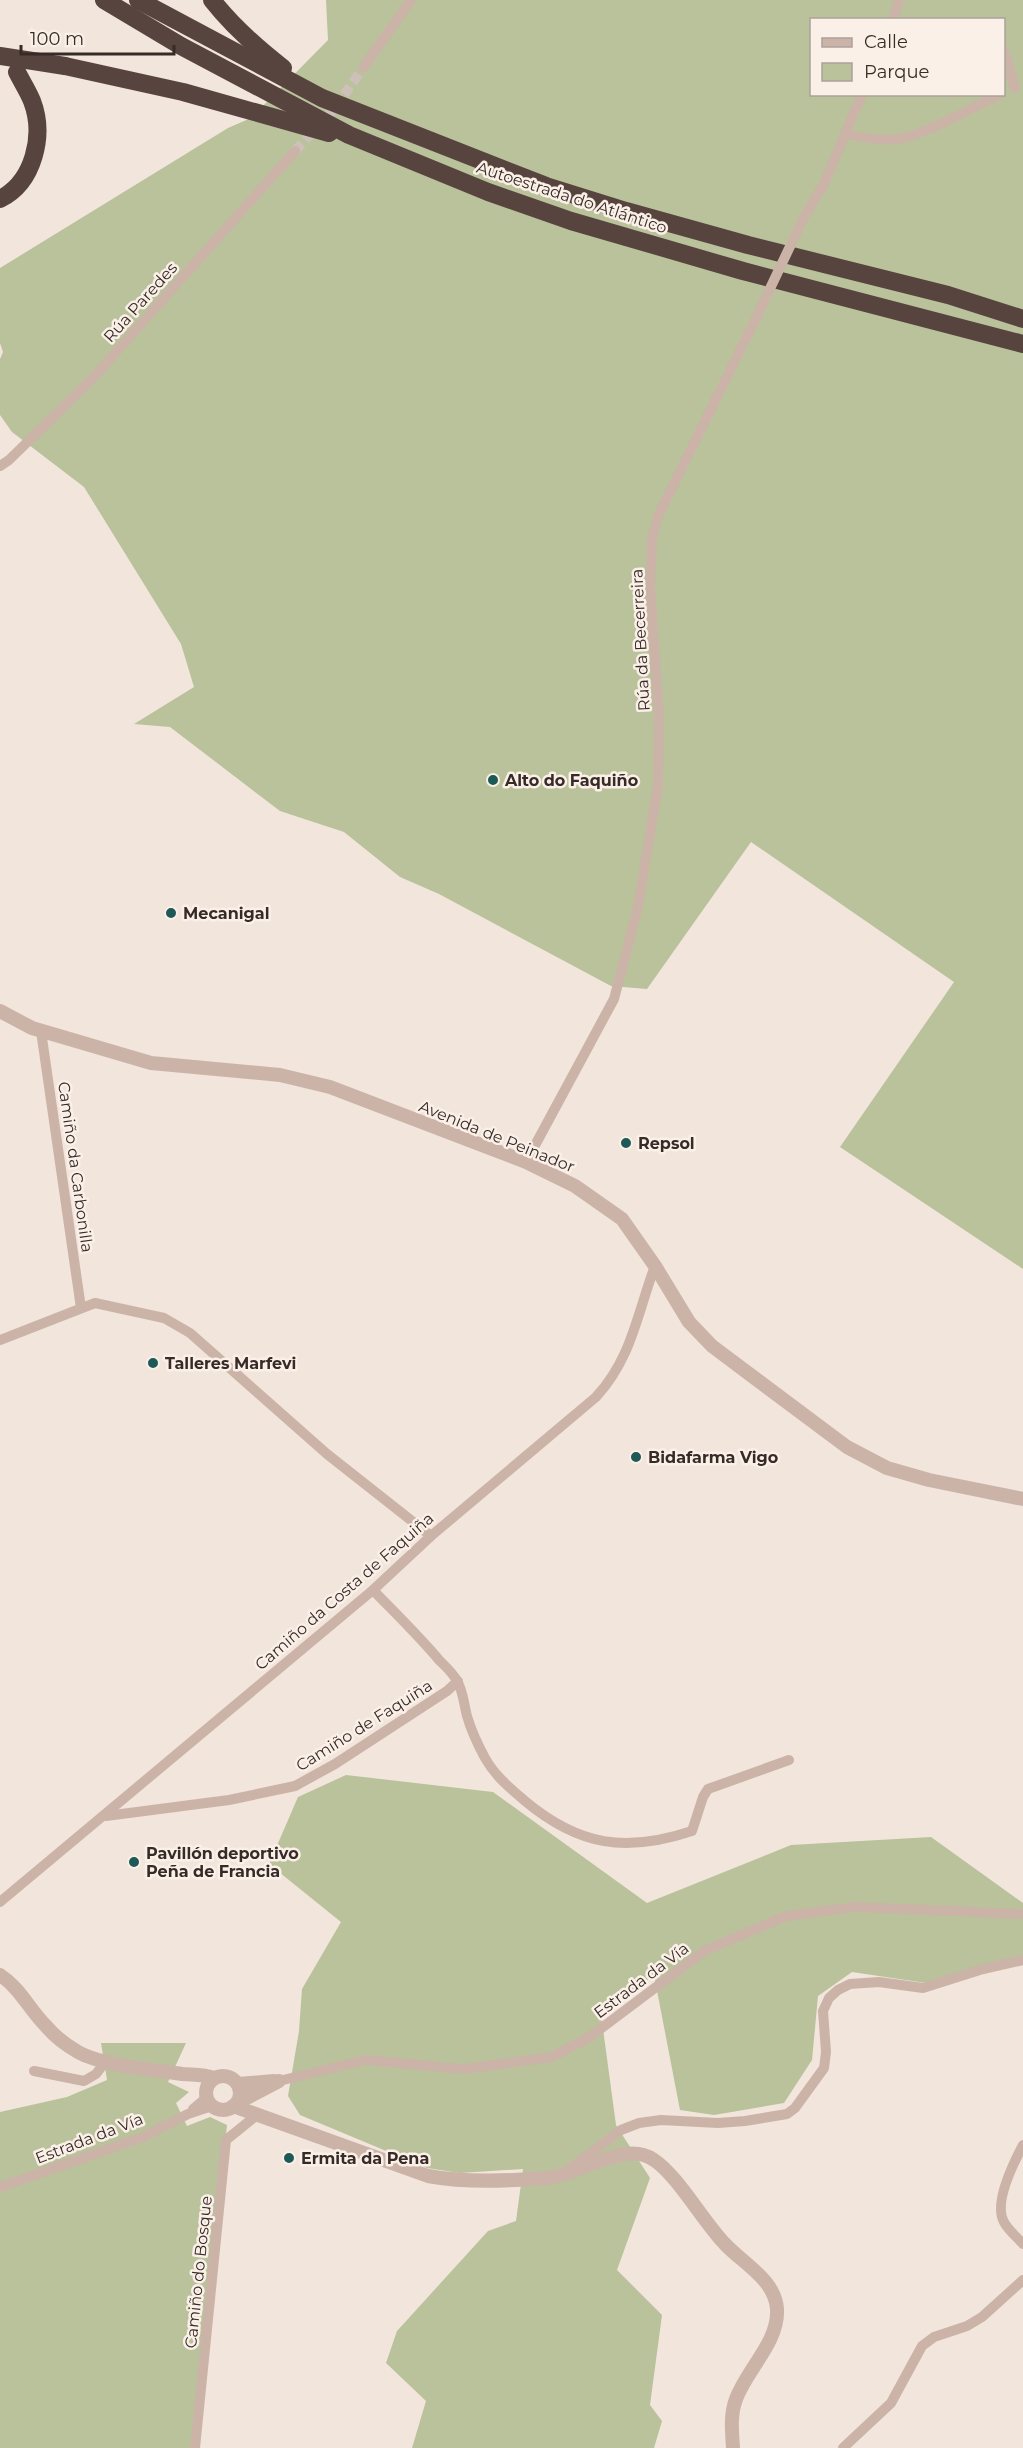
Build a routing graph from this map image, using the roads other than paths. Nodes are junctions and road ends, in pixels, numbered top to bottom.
1 (105, 0) edge
2 (138, 0) edge
3 (212, 0) edge
4 (411, 0) edge
5 (899, 0) edge
6 (894, 18) edge
7 (1005, 52) edge
8 (0, 56) edge
9 (363, 68) tunnel mouth
10 (17, 72) dead end
11 (1019, 87) edge
12 (1005, 93) edge
13 (861, 96) edge
14 (998, 96) edge
15 (322, 98) junction
16 (846, 134) junction
17 (377, 147) junction
18 (295, 151) tunnel mouth
19 (0, 200) edge
20 (1023, 319) edge
21 (1023, 344) edge
22 (0, 466) edge
23 (0, 1011) edge
24 (41, 1031) junction
25 (526, 1162) junction
26 (655, 1266) junction
27 (81, 1308) junction
28 (0, 1340) edge
29 (1023, 1499) edge
30 (431, 1536) junction
31 (373, 1590) junction
32 (458, 1681) junction
33 (789, 1760) dead end
34 (105, 1816) junction
35 (0, 1902) edge
36 (1023, 1914) edge
37 (1023, 1960) edge
38 (0, 1974) edge
39 (106, 2061) junction
40 (34, 2071) dead end
41 (211, 2080) junction
42 (279, 2081) junction
43 (238, 2084) junction
44 (209, 2102) junction
45 (235, 2105) junction
46 (257, 2115) junction
47 (1023, 2145) edge
48 (561, 2175) junction
49 (0, 2187) edge
50 (1023, 2244) edge
51 (1023, 2280) edge
52 (195, 2448) edge
53 (733, 2448) edge
54 (843, 2448) edge

1 - 17 highway, Autoestrada do Atlántico
2 - 15 highway, Autoestrada do Atlántico
3 - 15 highway
4 - 9 street
5 - 6 street
7 - 11 street
8 - 17 highway, bridge
10 - 19 highway
11 - 12 street
13 - 16 street, Rúa da Becerreira
14 - 16 street
15 - 20 highway, Autoestrada do Atlántico
16 - 25 street, Rúa da Becerreira, bridge
17 - 21 highway, Autoestrada do Atlántico
18 - 22 street, Rúa Paredes
23 - 24 street, Avenida de Peinador
24 - 25 street, Avenida de Peinador
24 - 27 street, Camiño da Carbonilla
25 - 26 street, Avenida de Peinador
26 - 29 street, Avenida de Peinador
26 - 30 street, Camiño da Costa de Faquiña
27 - 28 street
27 - 30 street
30 - 31 street, Camiño da Costa de Faquiña
31 - 32 street
31 - 34 street, Camiño da Costa de Faquiña
32 - 33 street
32 - 34 street, Camiño de Faquiña
34 - 35 street, Camiño da Costa de Faquiña
36 - 42 street, Estrada da Vía
37 - 48 street
38 - 39 street
39 - 40 street
39 - 41 street
41 - 43 street
41 - 44 street
42 - 43 street
42 - 45 street
43 - 45 street
44 - 45 street
44 - 49 street, Estrada da Vía
45 - 46 street
46 - 48 street
46 - 52 street, Camiño do Bosque
47 - 50 street
48 - 53 street
51 - 54 street

